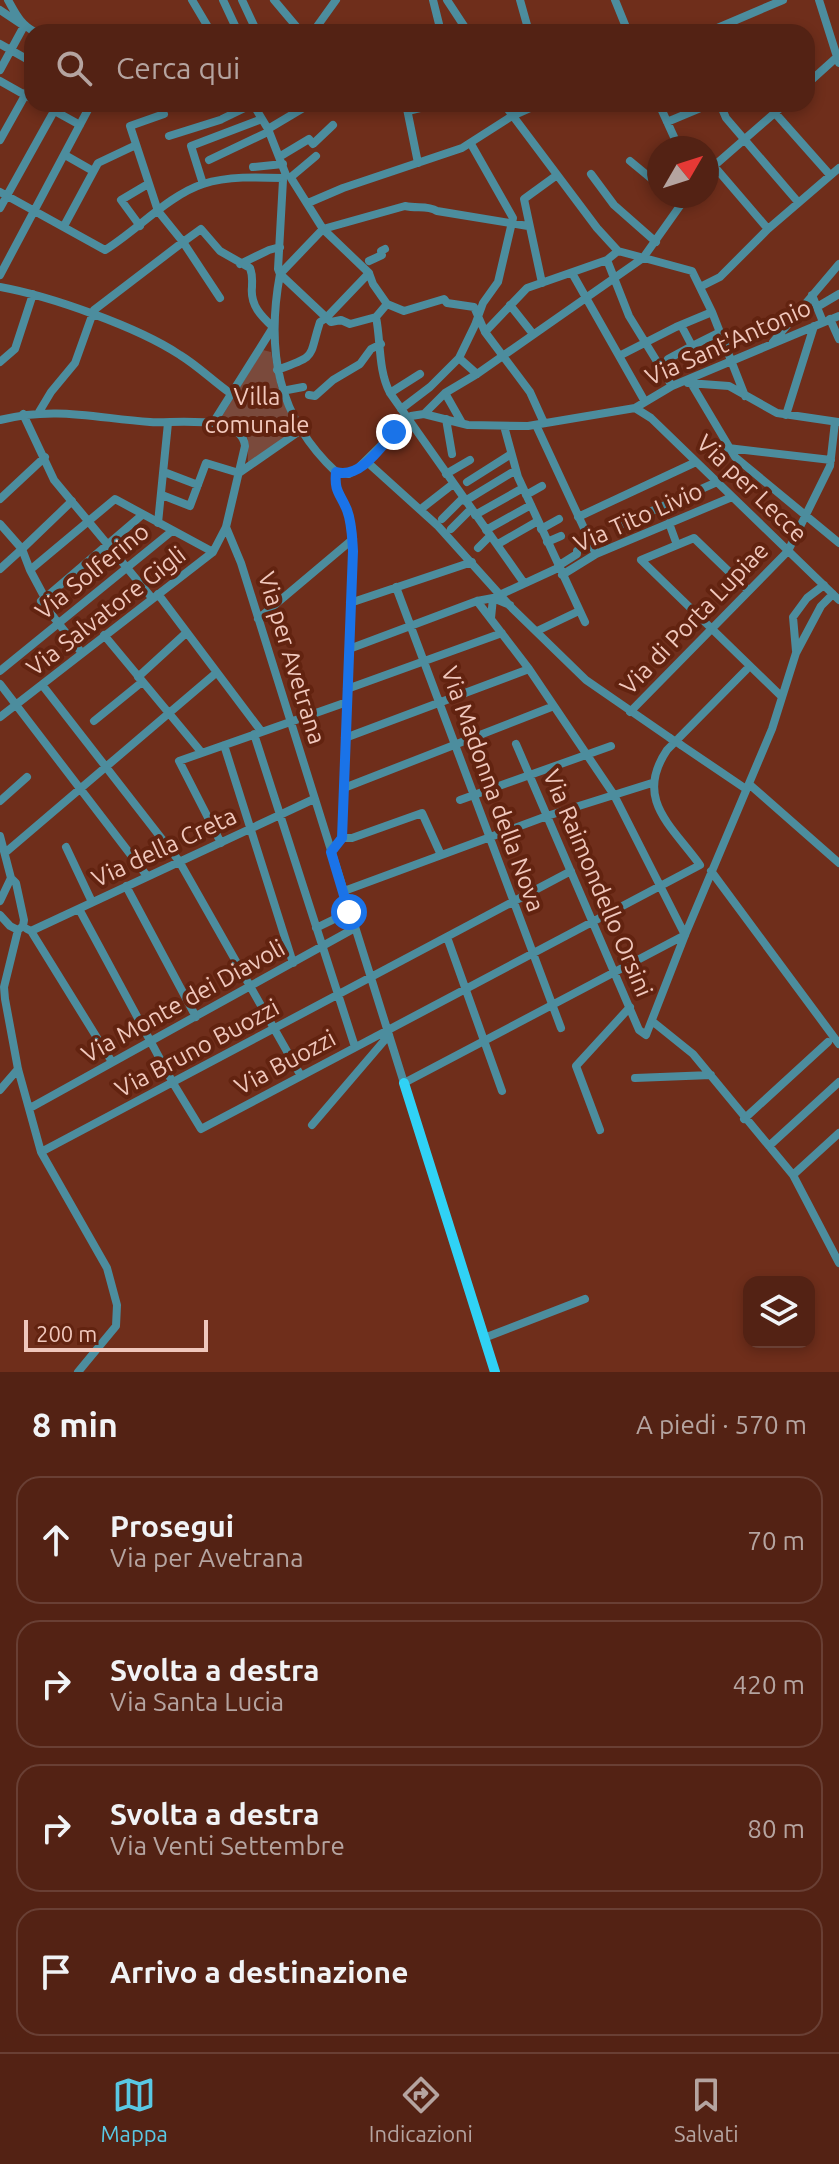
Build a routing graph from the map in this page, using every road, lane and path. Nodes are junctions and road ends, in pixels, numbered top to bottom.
1 (8, 0) edge
2 (192, 0) edge
3 (223, 0) edge
4 (242, 0) edge
5 (274, 0) edge
6 (336, 0) edge
7 (433, 0) edge
8 (447, 0) edge
9 (615, 0) edge
10 (783, 0) edge
11 (819, 0) edge
12 (523, 1) edge
13 (0, 10) edge
14 (206, 24) edge
15 (234, 24) edge
16 (253, 24) edge
17 (294, 24) edge
18 (319, 24) edge
19 (439, 24) edge
20 (463, 24) edge
21 (527, 24) edge
22 (625, 24) edge
23 (727, 24) edge
24 (24, 26) junction
25 (0, 44) edge
26 (10, 50) junction
27 (24, 58) edge
28 (838, 60) edge
29 (0, 70) edge
30 (815, 78) edge
31 (0, 81) edge
32 (24, 94) edge
33 (24, 104) edge
34 (53, 112) edge
35 (63, 112) edge
36 (87, 112) edge
37 (245, 112) edge
38 (251, 112) edge
39 (260, 112) edge
40 (297, 112) edge
41 (408, 112) edge
42 (509, 112) edge
43 (521, 112) edge
44 (663, 112) edge
45 (691, 112) edge
46 (723, 112) edge
47 (775, 113) joint
48 (164, 114) dead end
49 (512, 116) junction
50 (667, 122) junction
51 (80, 125) junction
52 (333, 125) dead end
53 (268, 130) junction
54 (169, 136) dead end
55 (673, 136) edge
56 (0, 140) edge
57 (745, 140) junction
58 (471, 144) junction
59 (136, 145) junction
60 (65, 155) junction
61 (316, 156) dead end
62 (209, 160) dead end
63 (281, 161) junction
64 (630, 161) dead end
65 (719, 162) edge
66 (418, 163) junction
67 (253, 167) dead end
68 (839, 168) edge
69 (93, 171) junction
70 (591, 174) dead end
71 (557, 175) junction
72 (647, 175) edge
73 (830, 175) junction
74 (719, 177) edge
75 (287, 178) junction
76 (148, 184) junction
77 (203, 184) junction
78 (3, 194) edge
79 (798, 202) junction
80 (308, 203) junction
81 (0, 208) edge
82 (679, 208) edge
83 (34, 210) junction
84 (158, 211) junction
85 (512, 224) junction
86 (64, 226) junction
87 (140, 226) junction
88 (528, 226) junction
89 (323, 229) junction
90 (768, 229) junction
91 (183, 242) junction
92 (656, 242) junction
93 (280, 247) junction
94 (385, 249) dead end
95 (618, 251) junction
96 (643, 258) junction
97 (607, 260) junction
98 (369, 261) dead end
99 (240, 264) junction
100 (839, 264) edge
101 (369, 273) junction
102 (572, 273) junction
103 (280, 274) junction
104 (0, 275) edge
105 (614, 277) junction
106 (542, 283) junction
107 (0, 287) edge
108 (700, 287) junction
109 (33, 294) junction
110 (839, 294) edge
111 (812, 295) junction
112 (585, 296) junction
113 (220, 298) dead end
114 (387, 304) junction
115 (510, 305) junction
116 (817, 307) junction
117 (712, 312) junction
118 (92, 315) junction
119 (479, 315) junction
120 (376, 317) junction
121 (326, 318) junction
122 (827, 321) edge
123 (273, 327) junction
124 (682, 327) junction
125 (485, 332) junction
126 (720, 332) junction
127 (533, 334) junction
128 (839, 339) edge
129 (645, 343) junction
130 (772, 343) junction
131 (381, 344) junction
132 (262, 345) junction
133 (692, 346) junction
134 (451, 348) dead end
135 (275, 349) junction
136 (503, 355) junction
137 (619, 356) junction
138 (459, 357) junction
139 (668, 359) dead end
140 (732, 361) junction
141 (0, 362) edge
142 (277, 370) junction
143 (420, 374) dead end
144 (477, 374) junction
145 (691, 383) junction
146 (675, 384) junction
147 (389, 390) junction
148 (282, 391) junction
149 (376, 391) dead end
150 (230, 393) junction
151 (445, 393) junction
152 (745, 396) junction
153 (644, 400) junction
154 (635, 408) junction
155 (401, 409) junction
156 (39, 412) junction
157 (23, 414) junction
158 (424, 414) junction
159 (786, 415) junction
160 (406, 419) junction
161 (446, 419) junction
162 (0, 420) edge
163 (837, 422) edge
164 (168, 423) junction
165 (213, 423) junction
166 (462, 423) junction
167 (540, 424) junction
168 (504, 426) junction
169 (301, 430) junction
170 (728, 448) junction
171 (452, 454) dead end
172 (511, 454) junction
173 (45, 457) junction
174 (470, 460) dead end
175 (831, 460) junction
176 (366, 461) junction
177 (696, 462) junction
178 (516, 470) junction
179 (164, 472) junction
180 (336, 472) junction
181 (239, 473) junction
182 (446, 474) junction
183 (467, 482) dead end
184 (717, 482) junction
185 (453, 484) junction
186 (198, 485) junction
187 (542, 486) dead end
188 (524, 491) junction
189 (162, 495) junction
190 (732, 497) junction
191 (0, 499) edge
192 (464, 499) junction
193 (72, 501) junction
194 (531, 505) junction
195 (421, 509) junction
196 (473, 512) junction
197 (142, 515) junction
198 (806, 516) junction
199 (578, 517) junction
200 (442, 519) dead end
201 (559, 519) dead end
202 (89, 522) junction
203 (158, 523) junction
204 (669, 523) junction
205 (0, 524) edge
206 (539, 525) junction
207 (618, 526) dead end
208 (226, 527) junction
209 (451, 529) dead end
210 (172, 531) junction
211 (488, 533) junction
212 (561, 536) dead end
213 (353, 539) junction
214 (547, 542) junction
215 (839, 543) edge
216 (498, 544) dead end
217 (677, 545) junction
218 (25, 546) junction
219 (109, 546) junction
220 (478, 548) dead end
221 (577, 551) dead end
222 (788, 551) junction
223 (213, 552) junction
224 (596, 554) junction
225 (472, 562) junction
226 (0, 569) edge
227 (128, 569) junction
228 (30, 570) junction
229 (559, 570) junction
230 (524, 583) junction
231 (824, 585) junction
232 (396, 587) junction
233 (748, 590) junction
234 (155, 596) junction
235 (496, 596) junction
236 (836, 597) edge
237 (45, 598) junction
238 (477, 601) junction
239 (350, 603) junction
240 (579, 611) junction
241 (491, 618) junction
242 (258, 619) junction
243 (585, 622) dead end
244 (59, 624) junction
245 (411, 625) junction
246 (712, 628) junction
247 (537, 631) junction
248 (186, 633) junction
249 (502, 633) junction
250 (104, 635) junction
251 (349, 649) junction
252 (81, 652) junction
253 (796, 653) junction
254 (425, 662) junction
255 (529, 669) junction
256 (746, 670) dead end
257 (0, 671) edge
258 (216, 673) junction
259 (140, 680) junction
260 (0, 684) edge
261 (43, 686) junction
262 (347, 689) junction
263 (781, 696) junction
264 (347, 702) junction
265 (440, 702) junction
266 (16, 705) junction
267 (554, 706) junction
268 (630, 712) junction
269 (168, 715) junction
270 (0, 717) edge
271 (94, 721) dead end
272 (291, 721) junction
273 (257, 733) junction
274 (345, 738) junction
275 (455, 744) junction
276 (516, 744) dead end
277 (224, 745) junction
278 (611, 746) dead end
279 (202, 753) junction
280 (587, 753) junction
281 (107, 768) junction
282 (529, 773) junction
283 (27, 777) dead end
284 (652, 783) junction
285 (747, 786) junction
286 (344, 788) junction
287 (80, 790) junction
288 (614, 795) junction
289 (472, 796) junction
290 (314, 799) junction
291 (460, 800) dead end
292 (0, 801) edge
293 (280, 815) junction
294 (547, 816) junction
295 (249, 829) junction
296 (0, 836) edge
297 (342, 838) junction
298 (327, 839) junction
299 (488, 839) junction
300 (221, 843) junction
301 (66, 847) dead end
302 (6, 852) junction
303 (331, 852) junction
304 (441, 855) junction
305 (179, 861) junction
306 (839, 863) edge
307 (571, 871) junction
308 (711, 871) junction
309 (147, 876) junction
310 (11, 878) junction
311 (126, 886) junction
312 (661, 886) junction
313 (2, 889) edge
314 (344, 891) junction
315 (0, 901) edge
316 (92, 902) junction
317 (513, 902) junction
318 (79, 909) junction
319 (349, 912) junction
320 (0, 916) edge
321 (592, 922) junction
322 (316, 928) junction
323 (355, 928) junction
324 (24, 929) junction
325 (685, 935) junction
326 (447, 937) junction
327 (322, 947) junction
328 (532, 954) junction
329 (293, 963) junction
330 (614, 972) junction
331 (371, 977) junction
332 (252, 986) junction
333 (2, 988) edge
334 (467, 988) junction
335 (338, 995) junction
336 (552, 1005) junction
337 (630, 1007) junction
338 (196, 1017) junction
339 (652, 1021) junction
340 (275, 1028) junction
341 (561, 1028) dead end
342 (389, 1032) junction
343 (483, 1040) junction
344 (150, 1041) junction
345 (828, 1042) dead end
346 (839, 1044) edge
347 (355, 1047) junction
348 (112, 1062) junction
349 (18, 1069) junction
350 (711, 1075) junction
351 (301, 1076) junction
352 (635, 1078) dead end
353 (839, 1082) edge
354 (173, 1083) junction
355 (404, 1083) junction
356 (0, 1090) edge
357 (502, 1091) dead end
358 (30, 1108) junction
359 (744, 1119) junction
360 (312, 1125) dead end
361 (600, 1130) dead end
362 (839, 1133) edge
363 (769, 1146) junction
364 (41, 1152) junction
365 (793, 1175) junction
366 (839, 1239) edge
367 (830, 1245) junction
368 (839, 1263) edge
369 (585, 1299) dead end
370 (484, 1338) junction
371 (78, 1372) edge
372 (495, 1372) edge

1 - 24 street
2 - 14 street
3 - 15 street
4 - 16 street
5 - 17 street
6 - 18 street
7 - 19 street
8 - 20 street
9 - 22 street
10 - 23 street
11 - 28 street
12 - 21 street
13 - 24 street
24 - 26 street
25 - 26 street
26 - 27 street
26 - 29 street
28 - 30 street
31 - 32 street
33 - 56 street
34 - 78 street
35 - 51 street
36 - 51 street
37 - 54 street
38 - 77 street
39 - 53 street
40 - 53 street
41 - 66 street
42 - 49 street
43 - 49 street
44 - 50 street
45 - 50 street
46 - 57 street
47 - 57 street
47 - 73 street
48 - 59 street
49 - 58 street
49 - 71 street
50 - 55 street
51 - 60 street
52 - 63 street
53 - 62 street
53 - 63 street
57 - 65 street
57 - 79 street
58 - 66 street
58 - 85 street
59 - 69 street
59 - 76 street
60 - 69 street
60 - 83 street
61 - 75 street
63 - 67 street
63 - 75 street
64 - 72 street
66 - 80 street
68 - 73 street
69 - 86 street
70 - 92 street
71 - 88 street
71 - 95 street
73 - 79 street
74 - 90 street
75 - 77 street
75 - 80 street
75 - 93 street
76 - 84 street
76 - 87 street
77 - 84 street
78 - 81 street
78 - 83 street
79 - 90 street
80 - 89 street
82 - 92 street
83 - 86 street
83 - 104 street
84 - 87 street
84 - 91 street
85 - 88 street
85 - 89 street
85 - 119 street
86 - 87 street
88 - 106 street
89 - 101 street
89 - 103 street
90 - 108 street
91 - 99 street
91 - 113 street
91 - 118 street
92 - 96 street
93 - 99 street
93 - 103 street
94 - 98 street
95 - 96 street
95 - 97 street
96 - 105 street
96 - 108 street
97 - 102 street
97 - 105 street
99 - 123 street
100 - 111 street
101 - 114 street
101 - 121 street
102 - 106 street
102 - 112 street
103 - 121 street
103 - 123 street
105 - 112 street
105 - 129 street
106 - 115 street
107 - 109 street
108 - 117 street
109 - 118 street
109 - 141 street
110 - 116 street
111 - 116 street
111 - 130 street
112 - 127 street
112 - 137 street
114 - 119 street
114 - 120 street
115 - 125 street
115 - 127 street
116 - 122 street
117 - 124 street
117 - 126 street
118 - 150 street
118 - 156 street
119 - 125 street
119 - 138 street
120 - 121 street
120 - 131 street
121 - 142 street
122 - 128 street
122 - 130 street, Via Sant'Antonio
122 - 159 street
123 - 132 street
123 - 135 street
124 - 129 street
124 - 133 street
125 - 136 street
126 - 133 street
126 - 140 street
127 - 136 street
129 - 137 street
129 - 146 street
130 - 140 street, Via Sant'Antonio
131 - 147 street
131 - 148 street
132 - 135 street
132 - 150 street
133 - 139 street
134 - 138 street
135 - 142 street
136 - 144 street
136 - 167 street
137 - 153 street
138 - 144 street
138 - 155 street
140 - 146 street, Via Sant'Antonio
140 - 152 street
142 - 148 street
143 - 147 street
144 - 151 street
145 - 146 street
145 - 152 street
145 - 170 street
146 - 153 street, Via Sant'Antonio
147 - 149 street
147 - 155 street
148 - 169 street
150 - 165 street
151 - 158 street
151 - 166 street
152 - 159 street
153 - 154 street, Via Sant'Antonio
154 - 167 street
154 - 177 street, Via per Lecce
155 - 160 street
156 - 157 street
156 - 164 street
157 - 162 street
157 - 173 street
158 - 160 street
158 - 161 street
159 - 163 street
160 - 176 street
160 - 182 street
161 - 166 street
161 - 171 street
163 - 175 street, Via di Porta Lupiae
164 - 165 street
164 - 179 street
165 - 181 street
166 - 168 street
167 - 168 street
167 - 199 street
168 - 172 street
169 - 180 street
169 - 181 street
170 - 175 street
170 - 198 street
172 - 178 street
172 - 183 street
173 - 191 street
173 - 193 street
174 - 182 street
175 - 198 street, Via di Porta Lupiae
176 - 180 street
176 - 195 street
177 - 184 street, Via per Lecce
177 - 199 street
178 - 188 street
178 - 192 street
179 - 186 street
179 - 189 street
180 - 213 street
181 - 186 street
181 - 208 street
182 - 185 street
184 - 190 street, Via per Lecce
184 - 207 street
185 - 192 street
185 - 195 street
186 - 189 street
187 - 188 street
188 - 194 street
188 - 196 street
189 - 203 street
190 - 204 street, Via Tito Livio
190 - 222 street, Via per Lecce
192 - 196 street
192 - 200 street
193 - 202 street
193 - 218 street
194 - 206 street
194 - 211 street
195 - 225 street
196 - 209 street
196 - 211 street
197 - 202 street
197 - 203 street
197 - 219 street
198 - 215 street
198 - 222 street, Via di Porta Lupiae
199 - 224 street
201 - 206 street
202 - 219 street
202 - 228 street
203 - 210 street
204 - 217 street
204 - 224 street, Via Tito Livio
205 - 218 street
206 - 214 street
206 - 216 street
208 - 223 street, Via Salvatore Gigli
208 - 242 street, Via per Avetrana
210 - 223 street
210 - 227 street, Via Solferino
211 - 220 street
211 - 230 street
212 - 214 street
213 - 239 street
213 - 242 street
214 - 229 street
217 - 233 street
217 - 246 street
218 - 226 street
218 - 228 street
219 - 227 street
219 - 237 street
221 - 229 street
222 - 231 street, Via per Lecce
222 - 233 street, Via di Porta Lupiae
223 - 234 street, Via Salvatore Gigli
224 - 229 street, Via Tito Livio
225 - 232 street
225 - 235 street
227 - 234 street
227 - 244 street, Via Solferino
228 - 237 street
229 - 230 street
229 - 240 street
230 - 235 street
231 - 236 street, Via per Lecce
231 - 253 street
232 - 239 street
232 - 245 street, Via Madonna della Nova
233 - 246 street, Via di Porta Lupiae
234 - 248 street
234 - 250 street, Via Salvatore Gigli
235 - 238 street
235 - 241 street
235 - 247 street
236 - 253 street
237 - 244 street
238 - 241 street
238 - 245 street
239 - 251 street
240 - 243 street
240 - 247 street
241 - 249 street
242 - 272 street, Via per Avetrana
244 - 252 street
244 - 257 street, Via Solferino
245 - 251 street
245 - 254 street, Via Madonna della Nova
246 - 263 street
246 - 268 street, Via di Porta Lupiae
247 - 268 street
248 - 258 street
248 - 259 street
249 - 254 street
249 - 255 street
250 - 252 street, Via Salvatore Gigli
250 - 259 street
251 - 262 street
252 - 261 street, Via Salvatore Gigli
253 - 263 street
254 - 262 street
254 - 265 street, Via Madonna della Nova
255 - 265 street
255 - 267 street
256 - 284 street
258 - 269 street
258 - 273 street
259 - 269 street
259 - 271 street
260 - 266 street
261 - 266 street, Via Salvatore Gigli
261 - 281 street
262 - 264 street
263 - 285 street
264 - 272 street
264 - 274 street
265 - 274 street
265 - 275 street, Via Madonna della Nova
266 - 270 street, Via Salvatore Gigli
266 - 287 street
267 - 275 street
267 - 280 street
268 - 285 street, bridge
269 - 279 street
269 - 281 street
272 - 273 street
272 - 290 street, Via per Avetrana
273 - 277 street
273 - 293 street
274 - 286 street
275 - 286 street
275 - 289 street, Via Madonna della Nova
276 - 282 street, Via Raimondello Orsini
277 - 279 street
277 - 295 street
278 - 280 street
279 - 300 street
280 - 282 street
280 - 288 street
281 - 287 street
281 - 305 street
282 - 289 street
282 - 294 street, Via Raimondello Orsini
283 - 292 street
284 - 288 street
284 - 312 street, Via Buozzi
285 - 306 street
285 - 308 street
286 - 297 street
287 - 302 street
287 - 309 street
288 - 294 street
288 - 312 street
289 - 291 street
289 - 299 street, Via Madonna della Nova
290 - 293 street, Via della Creta
290 - 298 street, Via per Avetrana
293 - 295 street, Via della Creta
293 - 322 street
294 - 299 street
294 - 307 street, Via Raimondello Orsini
295 - 300 street, Via della Creta
295 - 329 street
296 - 302 street
297 - 298 street
297 - 303 street
297 - 304 street
298 - 303 street, Via per Avetrana
299 - 304 street
299 - 317 street, Via Madonna della Nova
300 - 305 street, Via della Creta
301 - 316 street
302 - 310 street
303 - 314 street, Via per Avetrana
304 - 314 street
305 - 309 street, Via della Creta
305 - 332 street
307 - 317 street, Via Bruno Buozzi
307 - 321 street, Via Raimondello Orsini
308 - 325 street
308 - 346 street
309 - 311 street, Via della Creta
310 - 313 street
310 - 324 street
311 - 316 street, Via della Creta
311 - 338 street
312 - 321 street, Via Buozzi
312 - 325 street
313 - 315 street
314 - 319 street, Via per Avetrana
316 - 318 street, Via della Creta
317 - 326 street, Via Bruno Buozzi
317 - 328 street, Via Madonna della Nova
318 - 324 street, Via della Creta
318 - 344 street
319 - 322 street
319 - 323 street, Via per Avetrana
320 - 324 street
321 - 328 street, Via Buozzi
321 - 330 street, Via Raimondello Orsini
322 - 327 street
323 - 327 street, Via Monte dei Diavoli
323 - 331 street, Via per Avetrana
324 - 333 street
324 - 348 street
325 - 330 street
325 - 339 street
326 - 331 street, Via Bruno Buozzi
326 - 334 street
327 - 329 street, Via Monte dei Diavoli
327 - 335 street
328 - 334 street, Via Buozzi
328 - 336 street, Via Madonna della Nova
329 - 332 street, Via Monte dei Diavoli
330 - 336 street
330 - 337 street, Via Raimondello Orsini
331 - 335 street, Via Bruno Buozzi
331 - 342 street, Via per Avetrana
332 - 338 street, Via Monte dei Diavoli
332 - 340 street
333 - 349 street
334 - 342 street, Via Buozzi
334 - 343 street
335 - 340 street, Via Bruno Buozzi
335 - 347 street
336 - 341 street, Via Madonna della Nova
336 - 343 street
337 - 339 street, Via Raimondello Orsini
337 - 361 street
338 - 344 street, Via Monte dei Diavoli
339 - 350 street
340 - 351 street
340 - 354 street, Via Bruno Buozzi
342 - 347 street, Via Buozzi
342 - 355 street, Via per Avetrana
342 - 360 street
343 - 355 street
343 - 357 street
344 - 348 street, Via Monte dei Diavoli
344 - 354 street
345 - 359 street
347 - 351 street, Via Buozzi
348 - 358 street, Via Monte dei Diavoli
349 - 356 street
349 - 358 street
350 - 352 street
350 - 359 street
351 - 354 street, Via Buozzi
353 - 363 street
354 - 364 street, Via Bruno Buozzi
355 - 370 main road
358 - 364 street
359 - 363 street
362 - 365 street
363 - 365 street
364 - 371 street
365 - 367 street
366 - 367 street
367 - 368 street
369 - 370 street
370 - 372 main road

